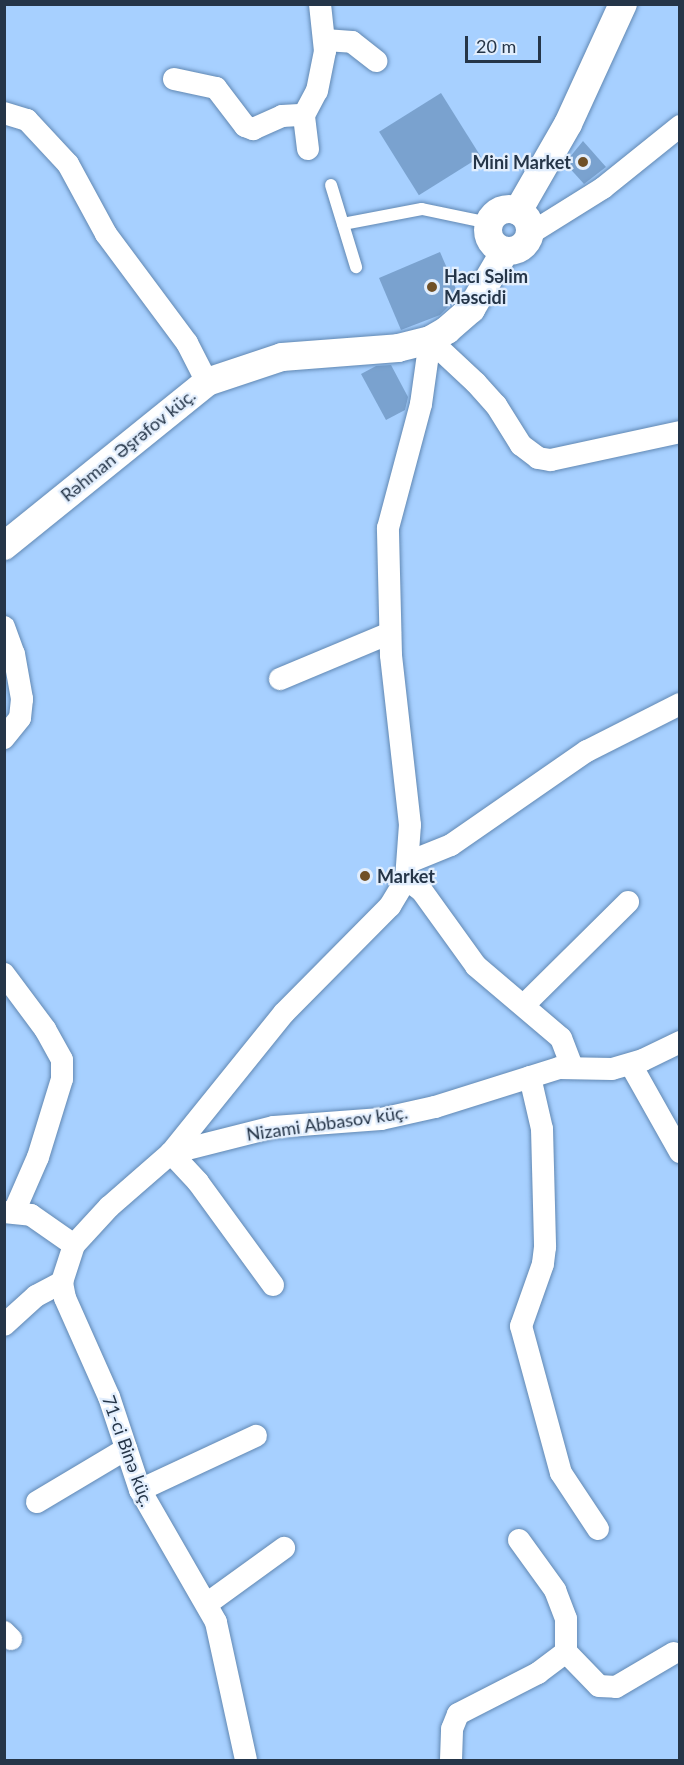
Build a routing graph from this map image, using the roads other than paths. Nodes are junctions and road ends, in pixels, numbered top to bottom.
1 (320, 4) edge
2 (623, 4) edge
3 (325, 40) junction
4 (376, 61) dead end
5 (174, 79) dead end
6 (4, 113) edge
7 (304, 115) junction
8 (680, 126) edge
9 (308, 149) dead end
10 (331, 185) dead end
11 (524, 222) junction
12 (489, 223) junction
13 (343, 224) junction
14 (505, 251) junction
15 (356, 267) dead end
16 (430, 340) junction
17 (207, 382) junction
18 (680, 432) edge
19 (4, 546) edge
20 (4, 627) edge
21 (390, 633) junction
22 (280, 679) dead end
23 (680, 704) edge
24 (4, 738) edge
25 (407, 870) junction
26 (628, 903) dead end
27 (4, 974) edge
28 (525, 1004) junction
29 (680, 1042) edge
30 (631, 1065) junction
31 (572, 1066) junction
32 (530, 1077) junction
33 (680, 1152) edge
34 (171, 1153) junction
35 (9, 1212) edge
36 (74, 1245) junction
37 (62, 1282) junction
38 (273, 1285) dead end
39 (4, 1325) edge
40 (256, 1436) dead end
41 (126, 1449) junction
42 (140, 1490) junction
43 (37, 1502) dead end
44 (598, 1529) dead end
45 (519, 1540) dead end
46 (284, 1548) dead end
47 (208, 1603) junction
48 (566, 1652) junction
49 (674, 1653) dead end
50 (246, 1761) edge
51 (451, 1761) edge

1 - 3 street
2 - 11 street
3 - 4 street
3 - 7 street
5 - 7 street
6 - 17 street
7 - 9 street
8 - 11 street
10 - 13 lane
11 - 12 street
11 - 14 street
12 - 13 lane
12 - 14 street
13 - 15 lane
14 - 16 street, Rəhman Əşrəfov küç.
16 - 17 street, Rəhman Əşrəfov küç.
16 - 18 street
16 - 21 street
17 - 19 street, Rəhman Əşrəfov küç.
20 - 24 street
21 - 22 street
21 - 25 street
23 - 25 street
25 - 28 street
25 - 34 street
26 - 28 street
27 - 35 street
28 - 31 street
29 - 30 street, Nizami Abbasov küç.
30 - 31 street, Nizami Abbasov küç.
30 - 33 street
31 - 32 street, Nizami Abbasov küç.
32 - 34 street, Nizami Abbasov küç.
32 - 44 street
34 - 36 street, Nizami Abbasov küç.
34 - 38 street
35 - 36 street
36 - 37 street
37 - 39 street
37 - 41 street, 71-ci Binə küç.
40 - 42 street
41 - 42 street, 71-ci Binə küç.
41 - 43 street
42 - 47 street, 71-ci Binə küç.
45 - 48 street
46 - 47 street
47 - 50 street, 71-ci Binə küç.
48 - 49 street
48 - 51 street

